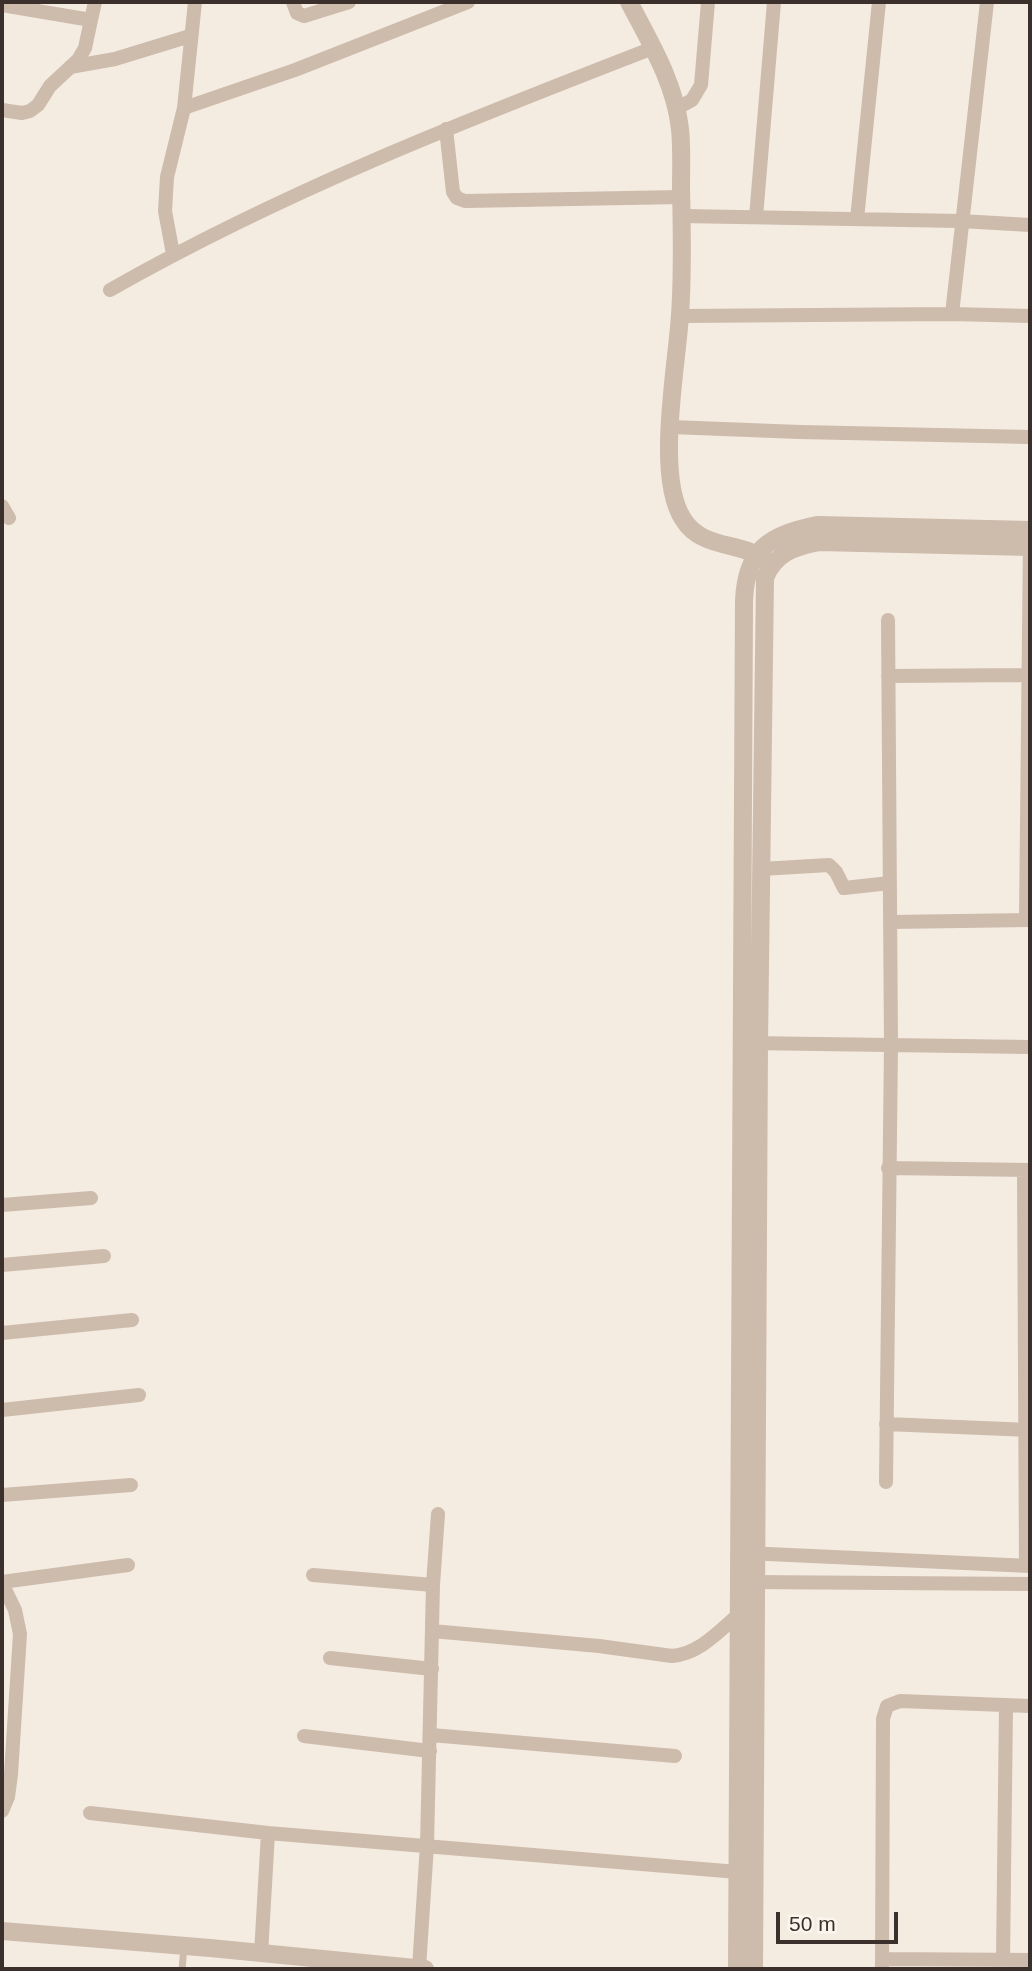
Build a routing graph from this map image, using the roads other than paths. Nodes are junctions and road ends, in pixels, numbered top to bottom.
1 (94, 2) edge
2 (195, 2) edge
3 (293, 2) edge
4 (349, 2) edge
5 (468, 2) edge
6 (629, 2) edge
7 (708, 2) edge
8 (774, 2) edge
9 (879, 2) edge
10 (987, 2) edge
11 (2, 5) edge
12 (91, 20) junction
13 (189, 41) junction
14 (653, 48) junction
15 (70, 67) junction
16 (184, 108) junction
17 (676, 109) junction
18 (2, 110) edge
19 (446, 130) junction
20 (681, 197) junction
21 (682, 216) junction
22 (756, 217) junction
23 (857, 219) junction
24 (961, 221) junction
25 (1030, 225) edge
26 (173, 254) junction
27 (110, 290) dead end
28 (952, 314) junction
29 (680, 316) junction
30 (1030, 316) edge
31 (671, 427) junction
32 (1030, 437) edge
33 (1030, 530) edge
34 (1030, 547) edge
35 (764, 559) junction
36 (888, 620) dead end
37 (1030, 675) edge
38 (888, 676) junction
39 (761, 869) junction
40 (890, 883) junction
41 (1028, 920) edge
42 (891, 922) junction
43 (751, 1043) junction
44 (891, 1045) junction
45 (1030, 1047) edge
46 (888, 1168) junction
47 (1027, 1170) edge
48 (91, 1198) dead end
49 (2, 1205) edge
50 (104, 1256) dead end
51 (2, 1265) edge
52 (132, 1320) dead end
53 (2, 1333) edge
54 (139, 1395) dead end
55 (2, 1410) edge
56 (886, 1424) junction
57 (1027, 1430) edge
58 (886, 1482) dead end
59 (131, 1485) dead end
60 (2, 1495) edge
61 (438, 1514) dead end
62 (749, 1553) junction
63 (128, 1565) dead end
64 (1028, 1566) edge
65 (313, 1576) dead end
66 (2, 1582) edge
67 (748, 1582) junction
68 (1030, 1584) edge
69 (433, 1585) junction
70 (747, 1615) junction
71 (432, 1631) junction
72 (330, 1658) dead end
73 (432, 1669) junction
74 (1006, 1706) junction
75 (1030, 1706) edge
76 (431, 1735) junction
77 (304, 1736) dead end
78 (430, 1751) junction
79 (675, 1756) dead end
80 (2, 1811) edge
81 (90, 1813) dead end
82 (268, 1833) junction
83 (427, 1845) junction
84 (738, 1872) junction
85 (2, 1931) edge
86 (184, 1946) junction
87 (261, 1954) junction
88 (1003, 1959) junction
89 (1030, 1959) edge
90 (882, 1964) edge
91 (419, 1968) edge
92 (182, 1969) edge
93 (425, 1969) edge
94 (737, 1969) edge
95 (754, 1969) edge

1 - 12 street
2 - 13 street
3 - 4 street
5 - 16 street
6 - 14 street
7 - 17 street
8 - 22 street
9 - 23 street
10 - 24 street
11 - 12 street
12 - 15 street
13 - 15 street
13 - 16 street
14 - 17 street
14 - 19 street
15 - 18 street
16 - 26 street
17 - 20 street
19 - 20 street
19 - 26 street
20 - 21 street
21 - 22 street
21 - 29 street
22 - 23 street
23 - 24 street
24 - 25 street
24 - 28 street
26 - 27 street
28 - 29 street
28 - 30 street
29 - 31 street
31 - 32 street
31 - 35 street
33 - 34 street
33 - 35 street
34 - 35 street
34 - 37 street
35 - 39 street
35 - 43 street
36 - 38 street
37 - 38 street
37 - 41 street
38 - 40 street
39 - 40 street
39 - 43 street
40 - 42 street
41 - 42 street
42 - 44 street
43 - 44 street
43 - 62 street
44 - 45 street
44 - 46 street
46 - 47 street
46 - 56 street
47 - 57 street
48 - 49 street
50 - 51 street
52 - 53 street
54 - 55 street
56 - 57 street
56 - 58 street
57 - 64 street
59 - 60 street
61 - 69 street
62 - 64 street
62 - 67 street
63 - 66 street
65 - 69 street
66 - 80 street
67 - 68 street
67 - 70 street
69 - 71 street
70 - 71 street
70 - 84 street
70 - 95 street
71 - 73 street
72 - 73 street
73 - 76 street
74 - 75 street
74 - 88 street
74 - 90 street
76 - 78 street
76 - 79 street
77 - 78 street
78 - 83 street
81 - 82 street
82 - 83 street
82 - 87 street
83 - 84 street
83 - 91 street
84 - 94 street
85 - 86 street
86 - 87 street
86 - 92 lane
87 - 91 street
88 - 89 street
88 - 90 street
91 - 93 street

